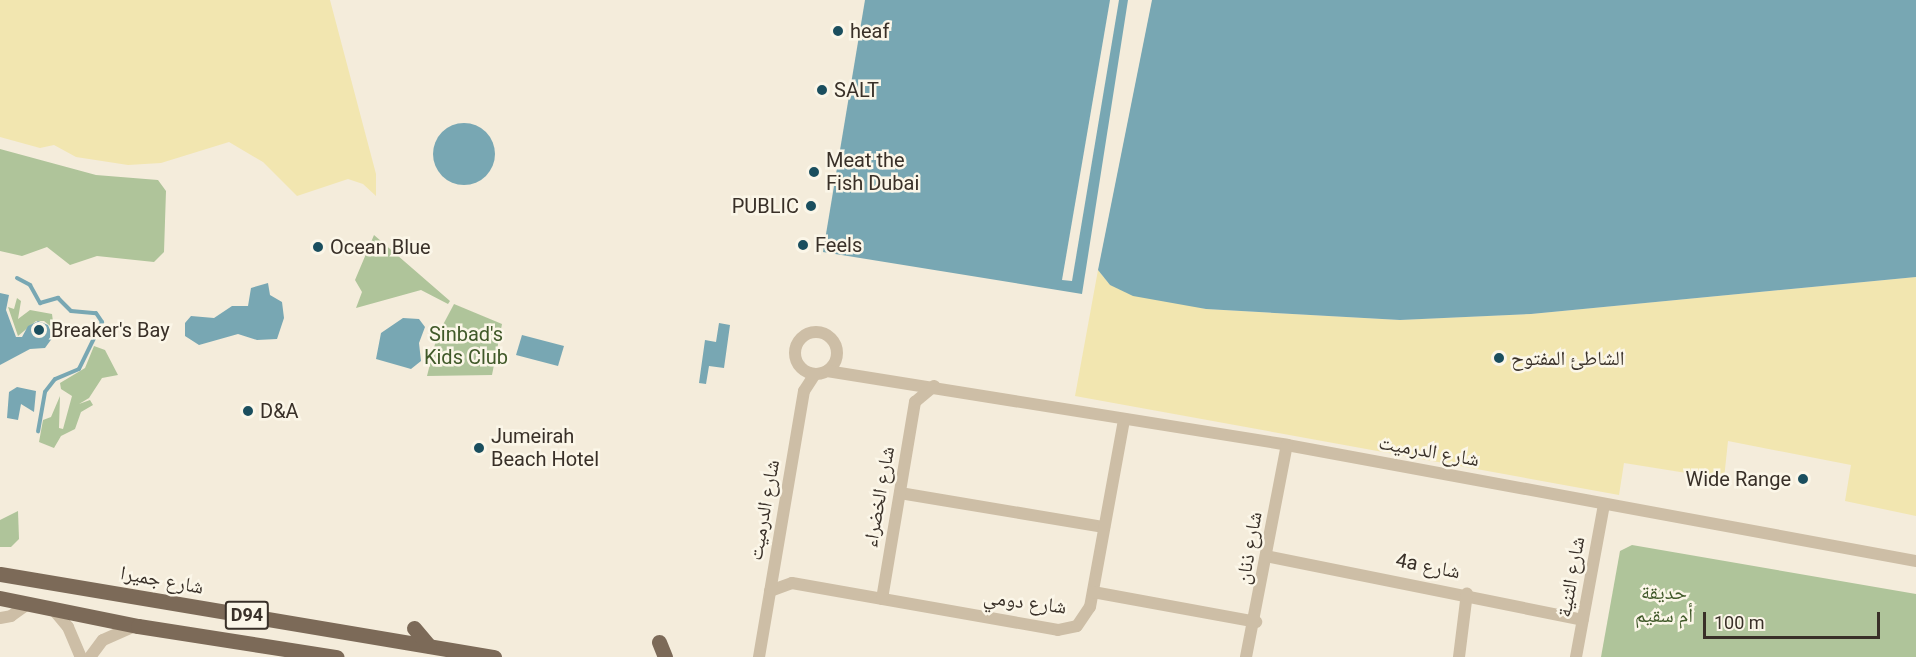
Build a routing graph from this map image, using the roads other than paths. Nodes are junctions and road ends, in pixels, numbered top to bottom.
1 (837, 354) junction
2 (821, 372) junction
3 (902, 382) junction
4 (935, 386) junction
5 (915, 402) junction
6 (1124, 419) junction
7 (1287, 446) junction
8 (900, 493) junction
9 (1604, 505) junction
10 (1104, 527) junction
11 (1266, 556) junction
12 (1916, 561) edge
13 (774, 567) junction
14 (0, 574) edge
15 (792, 583) junction
16 (770, 591) junction
17 (1093, 591) junction
18 (1467, 593) junction
19 (0, 598) edge
20 (882, 599) junction
21 (29, 603) junction
22 (52, 608) junction
23 (0, 618) edge
24 (1583, 620) junction
25 (1256, 622) junction
26 (138, 626) junction
27 (414, 628) dead end
28 (658, 642) dead end
29 (429, 646) junction
30 (81, 657) edge
31 (90, 657) edge
32 (336, 657) edge
33 (494, 657) edge
34 (665, 657) edge
35 (759, 657) edge
36 (1246, 657) edge
37 (1459, 657) edge
38 (1576, 657) edge

1 - 2 street, شارع الدرميت
1 - 2 street, شارع الدرميت
1 - 4 street, شارع الدرميت
2 - 3 street, شارع الدرميت
2 - 13 street, شارع الدرميت
3 - 4 street, شارع الدرميت
3 - 5 street
4 - 5 street
4 - 6 street, شارع الدرميت
5 - 8 street, شارع الخضراء
6 - 7 street, شارع الدرميت
6 - 10 street, شارع دومي
7 - 9 street, شارع الدرميت
7 - 11 street, شارع ذنان
8 - 10 street
8 - 20 street, شارع الخضراء
9 - 12 street, شارع الدرميت
9 - 24 street, شارع الثنية
10 - 17 street, شارع دومي
11 - 18 street, 4a شارع
11 - 25 street, شارع ذنان
13 - 15 street
13 - 16 street, شارع الدرميت
14 - 29 main road, شارع جميرا / D94
15 - 16 street
15 - 20 street, شارع دومي
16 - 35 street, شارع الدرميت
17 - 20 street, شارع دومي
17 - 25 street
18 - 24 street, 4a شارع
18 - 37 street
19 - 21 main road, D94
21 - 22 main road, D94
21 - 23 street
22 - 26 main road, D94
22 - 30 street
24 - 38 street, شارع الثنية
25 - 36 street, شارع ذنان
26 - 31 street
26 - 32 main road, D94
27 - 29 main road
28 - 34 main road
29 - 33 main road, شارع جميرا / D94

